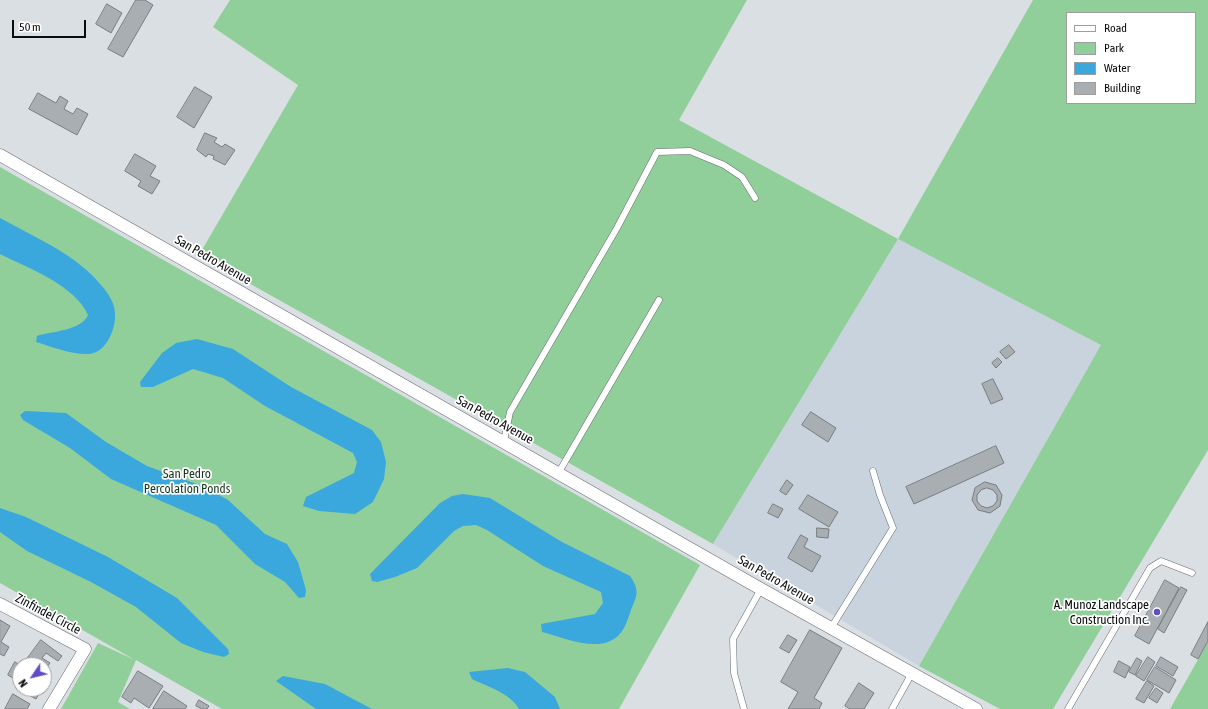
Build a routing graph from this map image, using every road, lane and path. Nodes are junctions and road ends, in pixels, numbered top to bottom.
1 (0, 154) edge
2 (755, 198) dead end
3 (659, 300) dead end
4 (504, 441) junction
5 (872, 471) dead end
6 (559, 472) junction
7 (1192, 573) dead end
8 (761, 589) junction
9 (0, 604) edge
10 (831, 628) junction
11 (912, 673) junction
12 (49, 709) edge
13 (744, 709) edge
14 (892, 709) edge
15 (976, 709) edge
16 (1068, 709) edge

1 - 4 street, San Pedro Avenue
2 - 4 lane
3 - 6 lane
4 - 6 street, San Pedro Avenue
5 - 10 lane
6 - 8 street, San Pedro Avenue
7 - 16 lane
8 - 10 street, San Pedro Avenue
8 - 13 lane
9 - 12 street, Zinfindel Circle
10 - 11 street, San Pedro Avenue
11 - 14 lane
11 - 15 street, San Pedro Avenue

